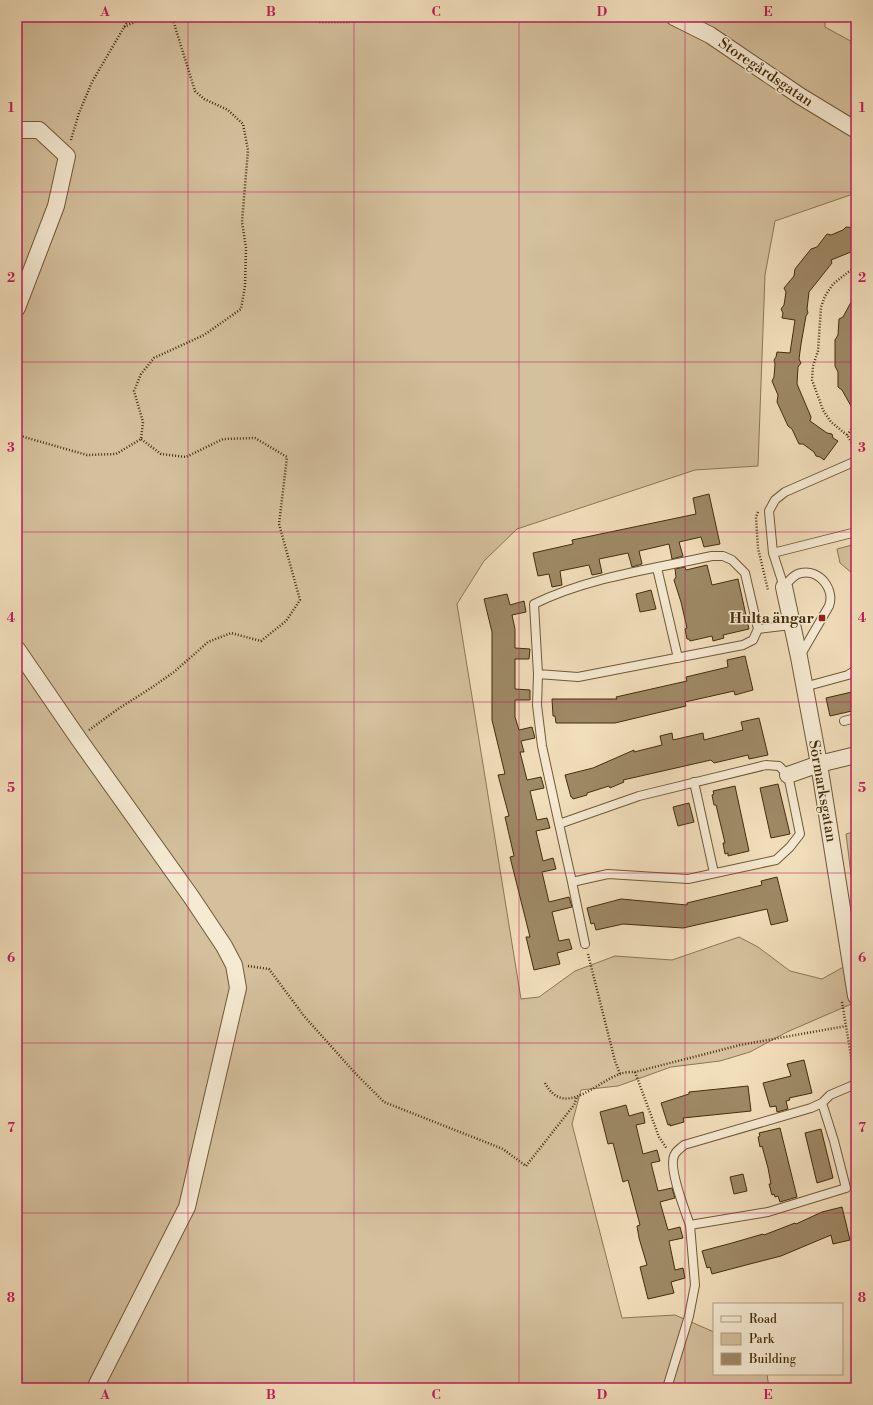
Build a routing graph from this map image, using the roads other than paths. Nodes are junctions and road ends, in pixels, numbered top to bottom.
1 (674, 17) edge
2 (17, 130) edge
3 (856, 130) edge
4 (17, 308) edge
5 (856, 461) edge
6 (856, 532) edge
7 (774, 553) junction
8 (657, 568) junction
9 (784, 587) junction
10 (791, 625) junction
11 (758, 629) junction
12 (17, 649) edge
13 (799, 657) junction
14 (678, 658) junction
15 (856, 670) edge
16 (538, 674) junction
17 (804, 687) junction
18 (856, 718) edge
19 (844, 721) dead end
20 (856, 755) edge
21 (819, 764) junction
22 (788, 775) junction
23 (694, 782) junction
24 (559, 824) junction
25 (714, 873) junction
26 (572, 882) junction
27 (585, 944) road end
28 (856, 996) edge
29 (856, 1084) edge
30 (822, 1103) junction
31 (690, 1225) junction
32 (95, 1388) edge
33 (667, 1388) edge

1 - 3 street, Storegårdsgatan
2 - 4 street
5 - 7 lane
6 - 7 lane
7 - 9 lane
8 - 11 lane
8 - 14 lane
8 - 16 lane
9 - 10 street, Sörmarksgatan
9 - 13 lane
10 - 11 lane
10 - 13 street, Sörmarksgatan
11 - 14 lane
12 - 32 street
13 - 17 street, Sörmarksgatan
14 - 16 lane
15 - 17 lane
16 - 24 lane
17 - 21 street, Sörmarksgatan
18 - 19 lane
20 - 21 street
21 - 22 street
21 - 28 street, Sörmarksgatan
22 - 23 lane
22 - 25 lane
23 - 24 lane
23 - 25 lane
24 - 26 lane
25 - 26 lane
26 - 27 lane
29 - 30 lane
30 - 31 lane
30 - 31 lane
31 - 33 lane

